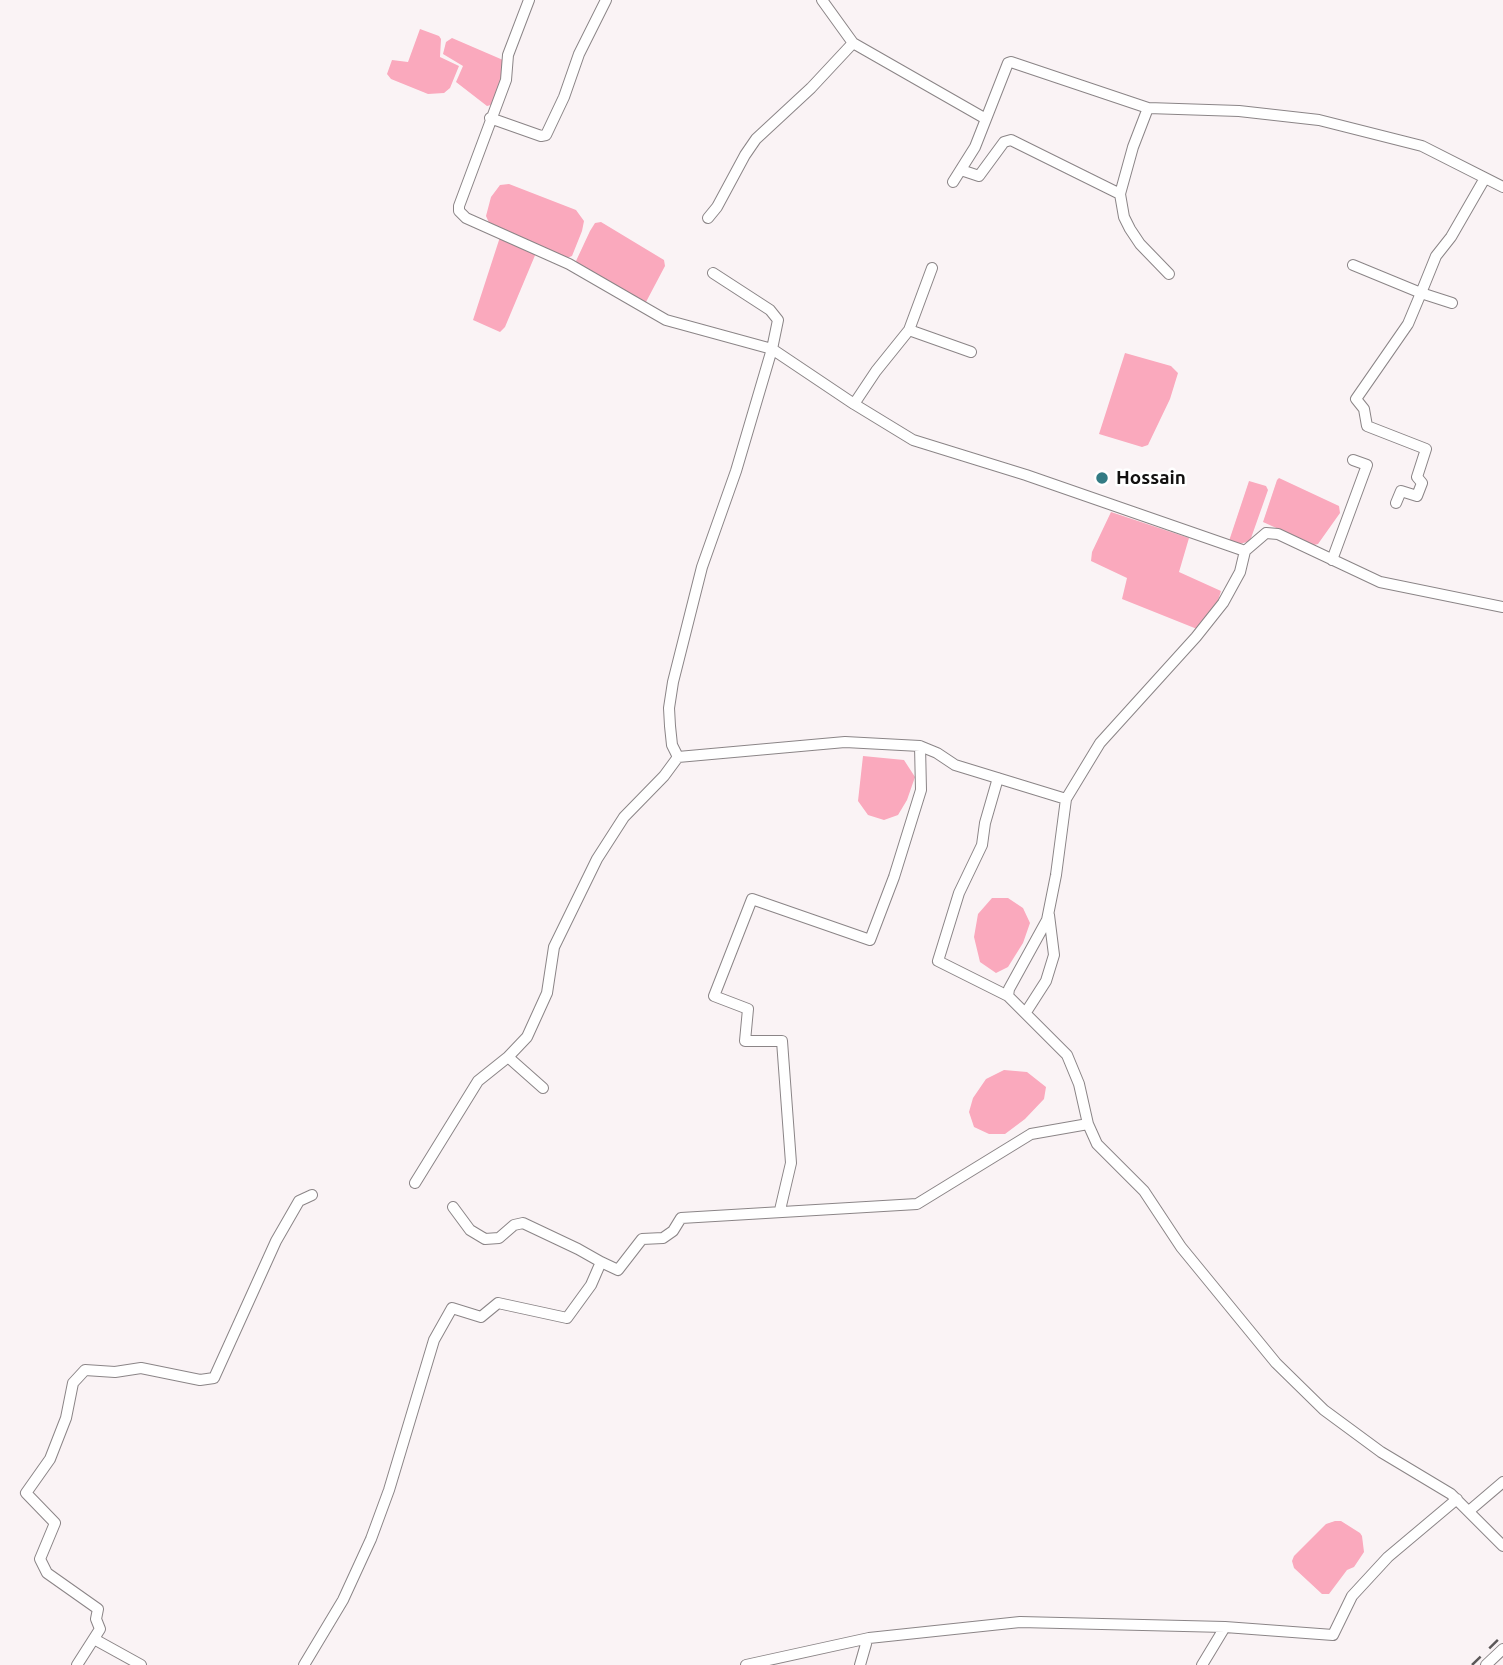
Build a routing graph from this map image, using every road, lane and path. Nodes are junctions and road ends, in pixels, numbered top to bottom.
1 (529, 0) edge
2 (606, 0) edge
3 (822, 0) edge
4 (853, 43) junction
5 (1147, 108) junction
6 (490, 118) junction
7 (986, 119) junction
8 (961, 170) junction
9 (1485, 178) junction
10 (953, 182) dead end
11 (1503, 187) edge
12 (1120, 194) junction
13 (708, 218) dead end
14 (1353, 265) dead end
15 (932, 268) dead end
16 (713, 273) dead end
17 (1169, 274) dead end
18 (1422, 293) junction
19 (1452, 303) dead end
20 (909, 330) junction
21 (772, 349) junction
22 (971, 352) dead end
23 (855, 404) junction
24 (1353, 460) dead end
25 (1396, 503) dead end
26 (1245, 551) junction
27 (1332, 560) junction
28 (1503, 607) edge
29 (920, 746) junction
30 (678, 757) junction
31 (998, 778) junction
32 (1066, 799) junction
33 (1049, 911) junction
34 (1008, 996) junction
35 (1028, 1009) dead end
36 (508, 1057) junction
37 (543, 1088) dead end
38 (1088, 1124) junction
39 (415, 1183) dead end
40 (312, 1195) dead end
41 (453, 1207) dead end
42 (780, 1210) dead end
43 (601, 1262) junction
44 (1503, 1482) edge
45 (1457, 1499) junction
46 (1469, 1511) junction
47 (1503, 1546) edge
48 (1225, 1627) junction
49 (94, 1639) junction
50 (866, 1644) dead end
51 (1503, 1649) edge
52 (77, 1665) edge
53 (141, 1665) edge
54 (304, 1665) edge
55 (746, 1665) edge
56 (860, 1665) edge
57 (1202, 1665) edge
58 (1486, 1665) edge

1 - 6 street
2 - 6 street
3 - 4 street
4 - 7 street
4 - 13 street
5 - 7 street
5 - 9 street
5 - 12 street
6 - 21 street
7 - 8 street
8 - 10 street
8 - 12 street
9 - 11 street
9 - 18 street
12 - 17 street
14 - 18 street
15 - 20 street
16 - 21 street
18 - 19 street
18 - 25 street
20 - 22 street
20 - 23 street
21 - 23 street
21 - 30 street
23 - 26 street
24 - 27 street
26 - 27 street
26 - 32 street
27 - 28 street
29 - 30 street
29 - 31 street
29 - 42 street
30 - 36 street
31 - 32 street
31 - 34 street
32 - 33 street
33 - 34 street
33 - 35 street
34 - 38 street
36 - 37 street
36 - 39 street
38 - 43 street
38 - 45 street
40 - 49 street
41 - 43 street
43 - 54 street
44 - 46 street
45 - 46 street
45 - 48 street
46 - 47 street
48 - 55 street
48 - 57 street
49 - 52 street
49 - 53 street
50 - 56 street
51 - 58 street

